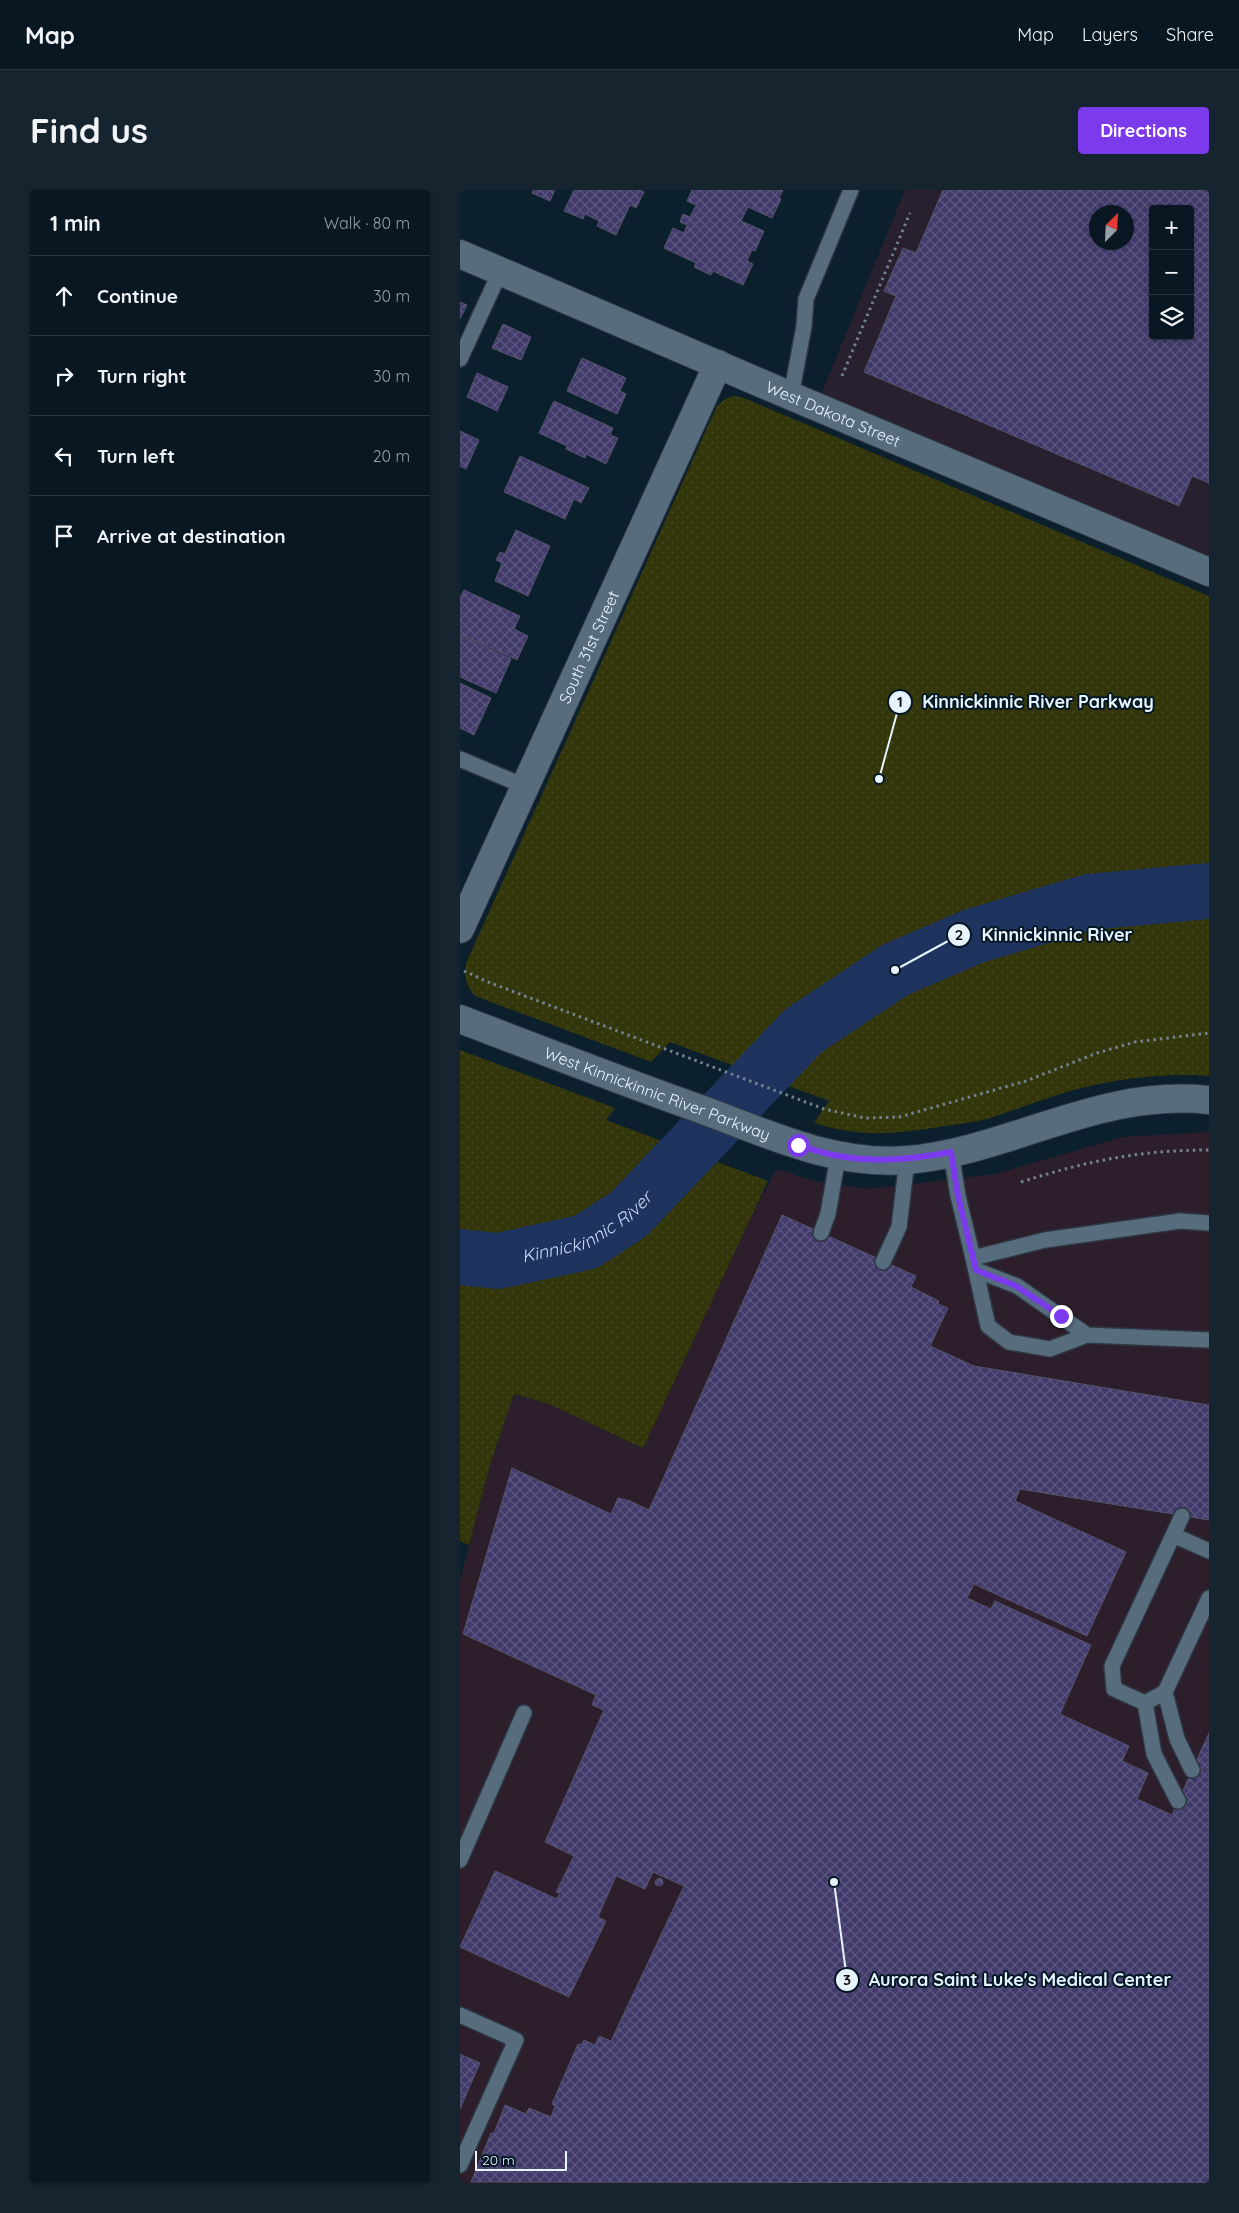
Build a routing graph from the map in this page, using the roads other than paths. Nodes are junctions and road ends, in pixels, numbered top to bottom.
1 (851, 190) edge
2 (460, 254) edge
3 (500, 272) junction
4 (460, 359) edge
5 (718, 364) junction
6 (791, 396) junction
7 (1209, 572) edge
8 (460, 758) edge
9 (524, 786) junction
10 (460, 930) edge
11 (460, 1019) edge
12 (1209, 1100) edge
13 (951, 1152) junction
14 (838, 1156) junction
15 (908, 1160) junction
16 (1209, 1223) edge
17 (821, 1233) dead end
18 (883, 1262) dead end
19 (975, 1264) junction
20 (1088, 1335) junction
21 (1209, 1340) edge
22 (1182, 1516) dead end
23 (1173, 1535) junction
24 (1209, 1551) edge
25 (1209, 1598) edge
26 (1165, 1692) junction
27 (1145, 1703) junction
28 (524, 1714) dead end
29 (1192, 1770) dead end
30 (1178, 1801) dead end
31 (460, 1860) edge
32 (460, 2015) edge
33 (460, 2165) edge

1 - 6 lane
2 - 3 street, West Dakota Street
3 - 4 lane
3 - 5 street, West Dakota Street
5 - 6 street, West Dakota Street
5 - 9 street, South 31st Street
6 - 7 street, West Dakota Street
8 - 9 lane
9 - 10 street, South 31st Street
11 - 14 street, West Kinnickinnic River Parkway
12 - 13 street, West Kinnickinnic River Parkway
13 - 15 street, West Kinnickinnic River Parkway
13 - 19 lane
14 - 15 street, West Kinnickinnic River Parkway
14 - 17 lane
15 - 18 lane
16 - 19 lane
19 - 20 lane
19 - 20 lane
20 - 21 lane
22 - 23 lane
23 - 24 lane
23 - 27 lane
25 - 26 lane
26 - 27 lane
26 - 29 lane
27 - 30 lane
28 - 31 lane
32 - 33 lane

